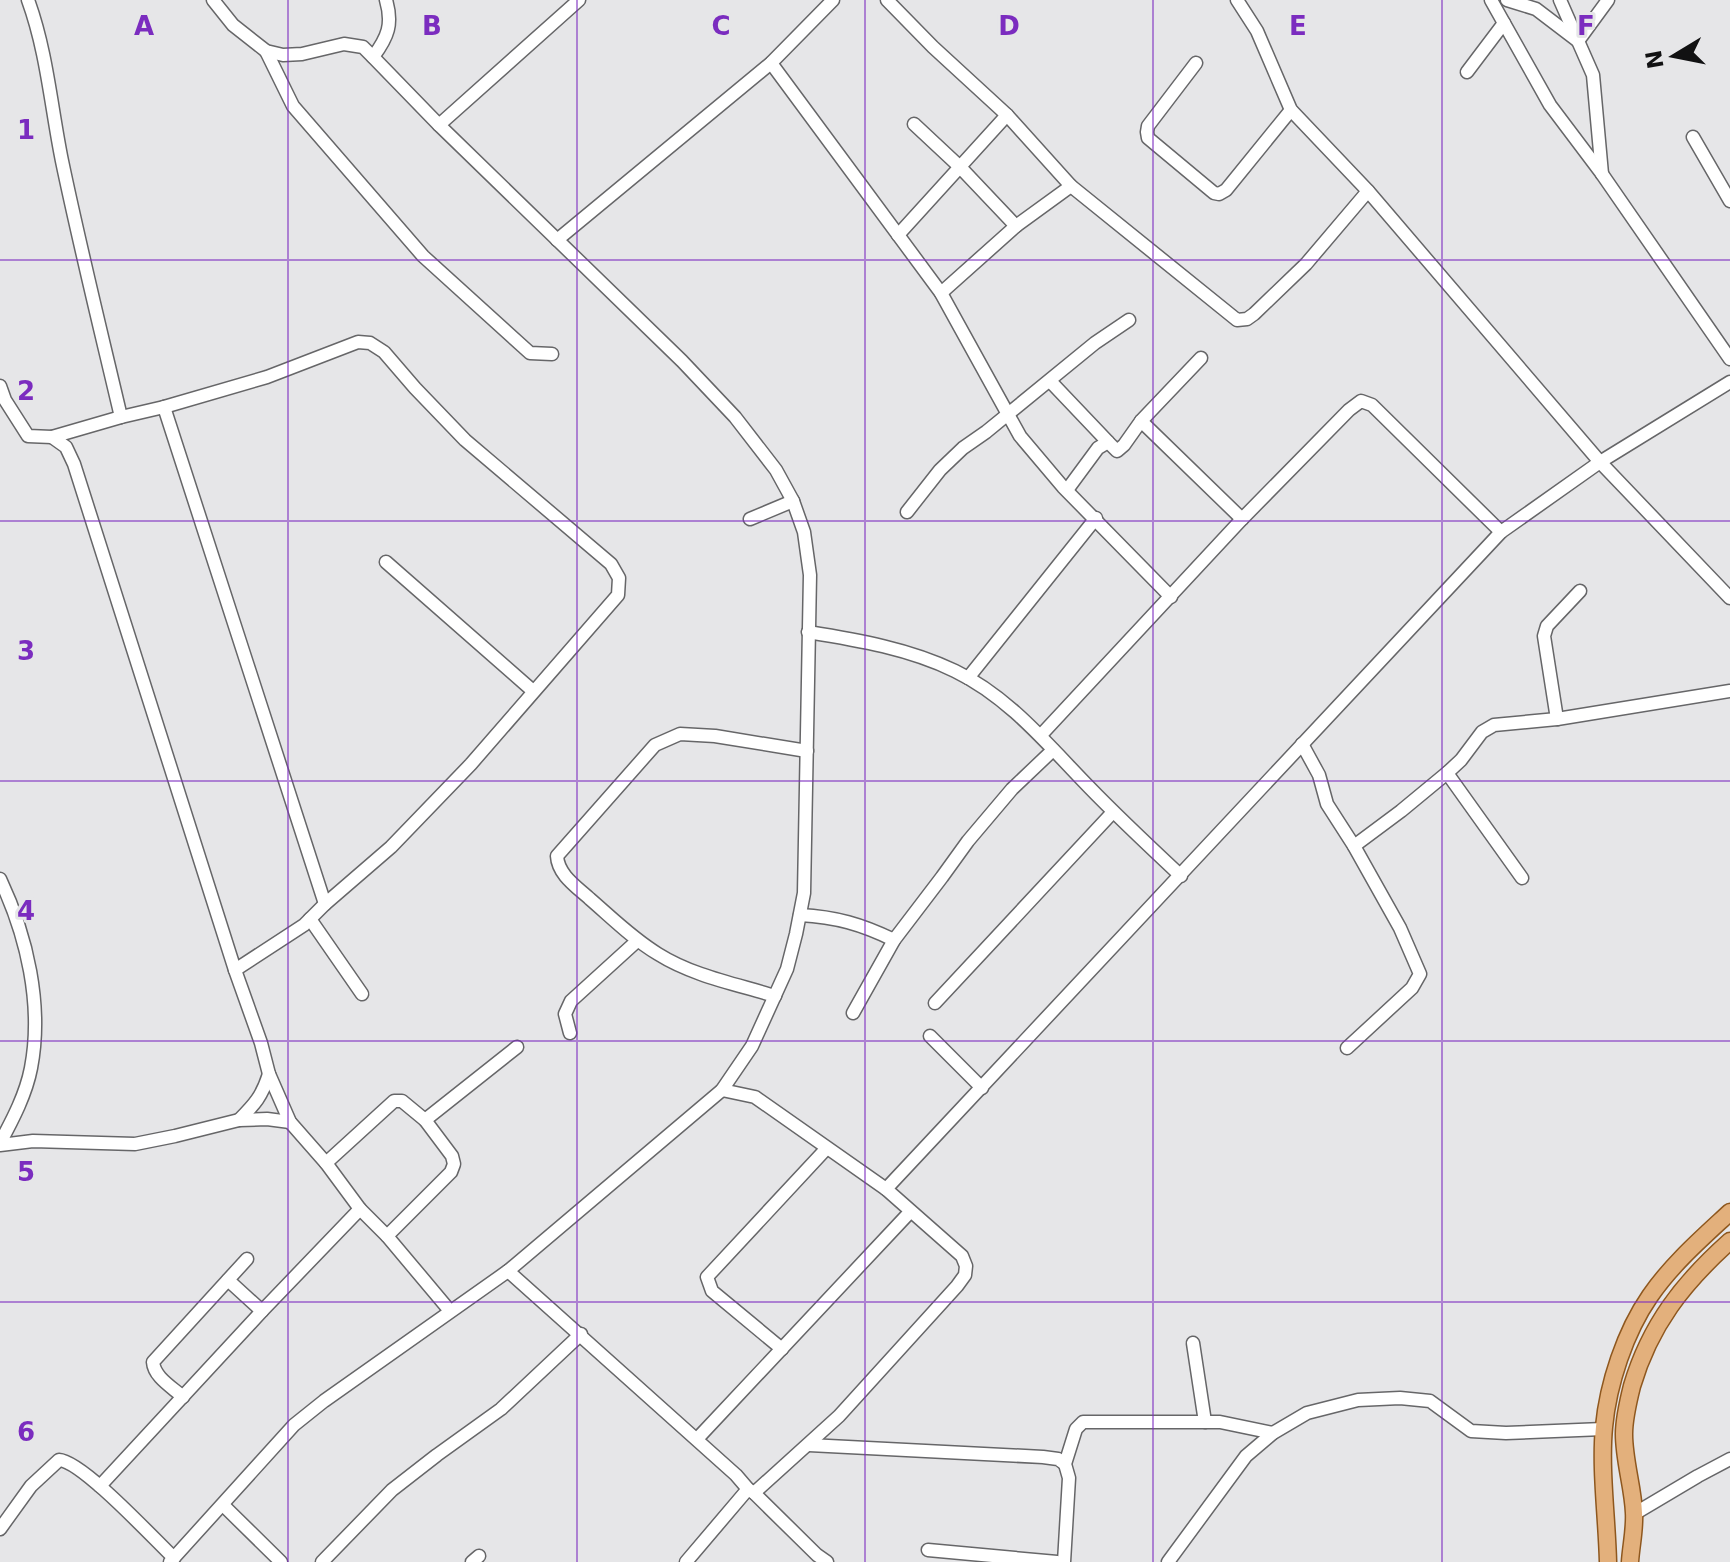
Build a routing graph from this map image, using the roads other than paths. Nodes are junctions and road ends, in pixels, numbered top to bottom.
1 (28, 0) edge
2 (213, 0) edge
3 (386, 0) edge
4 (579, 0) edge
5 (833, 0) edge
6 (887, 0) edge
7 (1237, 0) edge
8 (1491, 0) edge
9 (1507, 0) edge
10 (1560, 0) edge
11 (1608, 0) edge
12 (1504, 23) junction
13 (1578, 41) junction
14 (266, 51) junction
15 (373, 57) junction
16 (771, 63) junction
17 (1196, 63) dead end
18 (1467, 72) dead end
19 (1291, 110) junction
20 (1007, 115) junction
21 (914, 124) dead end
22 (439, 125) junction
23 (1693, 137) dead end
24 (960, 167) junction
25 (1602, 174) junction
26 (1071, 186) junction
27 (1368, 191) junction
28 (1730, 201) edge
29 (1016, 226) junction
30 (898, 235) junction
31 (557, 240) junction
32 (941, 293) junction
33 (1129, 320) dead end
34 (552, 354) dead end
35 (1201, 358) dead end
36 (1730, 359) edge
37 (1050, 381) junction
38 (1730, 382) edge
39 (0, 386) edge
40 (164, 407) junction
41 (1009, 414) junction
42 (121, 417) junction
43 (1141, 421) junction
44 (52, 437) junction
45 (1108, 442) junction
46 (1600, 462) junction
47 (1067, 490) junction
48 (793, 501) junction
49 (907, 512) dead end
50 (1096, 518) junction
51 (750, 519) dead end
52 (1242, 519) junction
53 (1501, 532) junction
54 (386, 562) dead end
55 (1580, 591) dead end
56 (1171, 597) junction
57 (1730, 598) edge
58 (808, 632) junction
59 (968, 678) junction
60 (533, 691) junction
61 (1730, 691) edge
62 (1557, 719) junction
63 (1041, 735) junction
64 (1302, 744) junction
65 (1053, 750) junction
66 (807, 751) junction
67 (1447, 773) junction
68 (1113, 812) junction
69 (1354, 846) junction
70 (1181, 876) junction
71 (1522, 878) dead end
72 (0, 879) edge
73 (325, 904) junction
74 (800, 915) junction
75 (310, 919) junction
76 (894, 940) junction
77 (637, 941) junction
78 (235, 970) junction
79 (362, 994) dead end
80 (775, 996) junction
81 (935, 1003) dead end
82 (853, 1013) dead end
83 (570, 1033) dead end
84 (930, 1036) dead end
85 (517, 1047) dead end
86 (1347, 1048) dead end
87 (269, 1074) junction
88 (982, 1088) junction
89 (722, 1090) junction
90 (239, 1120) junction
91 (425, 1120) junction
92 (290, 1122) junction
93 (0, 1144) edge
94 (826, 1149) junction
95 (326, 1163) junction
96 (886, 1189) junction
97 (360, 1209) junction
98 (910, 1212) junction
99 (1730, 1212) edge
100 (387, 1236) junction
101 (1730, 1241) edge
102 (247, 1259) dead end
103 (508, 1271) junction
104 (228, 1280) junction
105 (262, 1311) junction
106 (450, 1311) junction
107 (581, 1334) junction
108 (1193, 1343) dead end
109 (782, 1349) junction
110 (183, 1397) junction
111 (1205, 1422) junction
112 (1603, 1429) junction
113 (1273, 1433) junction
114 (697, 1439) junction
115 (809, 1445) junction
116 (1730, 1459) edge
117 (1065, 1464) junction
118 (100, 1486) junction
119 (751, 1491) junction
120 (223, 1505) junction
121 (1634, 1514) junction
122 (0, 1529) edge
123 (928, 1550) dead end
124 (172, 1560) edge
125 (281, 1562) edge
126 (322, 1562) edge
127 (686, 1562) edge
128 (827, 1562) edge
129 (1057, 1562) edge
130 (1064, 1562) edge
131 (1168, 1562) edge
132 (1608, 1562) edge
133 (1630, 1562) edge

1 - 42 street
2 - 14 street
3 - 15 street
4 - 22 street
5 - 16 street
6 - 20 street
7 - 19 street
8 - 12 street
9 - 13 street
10 - 13 street
11 - 13 street
12 - 18 street
12 - 25 street
13 - 25 street
14 - 15 street
14 - 34 street
15 - 22 street
16 - 30 street
16 - 31 street
17 - 19 street
19 - 27 street
20 - 24 street
20 - 26 street
21 - 24 street
22 - 31 street
23 - 28 street
24 - 29 street
24 - 30 street
25 - 36 street
26 - 27 street
26 - 29 street
27 - 46 street
29 - 32 street
30 - 32 street
31 - 48 street
32 - 41 street
33 - 37 street
35 - 43 street
37 - 41 street
37 - 45 street
38 - 46 street
39 - 44 street
40 - 42 street
40 - 60 street
40 - 73 street
41 - 47 street
41 - 49 street
42 - 44 street
43 - 45 street
43 - 52 street
44 - 78 street
45 - 47 street
46 - 53 street
46 - 57 street
47 - 50 street
48 - 51 street
48 - 58 street
50 - 56 street
50 - 59 street
52 - 53 street
52 - 56 street
53 - 64 street
54 - 60 street
55 - 62 street
56 - 63 street
58 - 59 street
58 - 66 street
59 - 63 street
60 - 73 street
61 - 62 street
62 - 67 street
63 - 65 street
64 - 69 street
64 - 70 street
65 - 68 street
65 - 76 street
66 - 74 street
66 - 77 street
67 - 69 street
67 - 71 street
68 - 70 street
68 - 81 street
69 - 86 street
70 - 88 street
72 - 93 street
73 - 75 street
74 - 76 street
74 - 80 street
75 - 78 street
75 - 79 street
76 - 82 street
77 - 80 street
77 - 83 street
78 - 87 street
80 - 89 street
84 - 88 street
85 - 91 street
87 - 90 street
87 - 92 street
88 - 96 street
89 - 94 street
89 - 103 street
90 - 92 street
90 - 93 street
91 - 95 street
91 - 100 street
92 - 95 street
94 - 96 street
94 - 109 street
95 - 97 street
96 - 98 street
97 - 100 street
97 - 105 street
98 - 109 street
98 - 115 street
99 - 112 main road
100 - 106 street
101 - 121 main road
102 - 104 street
103 - 106 street
103 - 107 street
104 - 105 street
104 - 110 street
105 - 110 street
106 - 120 street
107 - 114 street
107 - 126 street
108 - 111 street
109 - 114 street
110 - 118 street
111 - 113 street
111 - 117 street
112 - 113 street
112 - 132 main road
113 - 131 street
114 - 119 street
115 - 117 street
115 - 119 street
116 - 121 street
117 - 130 street
118 - 122 street
118 - 124 street
119 - 127 street
119 - 128 street
120 - 124 street
120 - 125 street
121 - 133 main road
123 - 129 street

